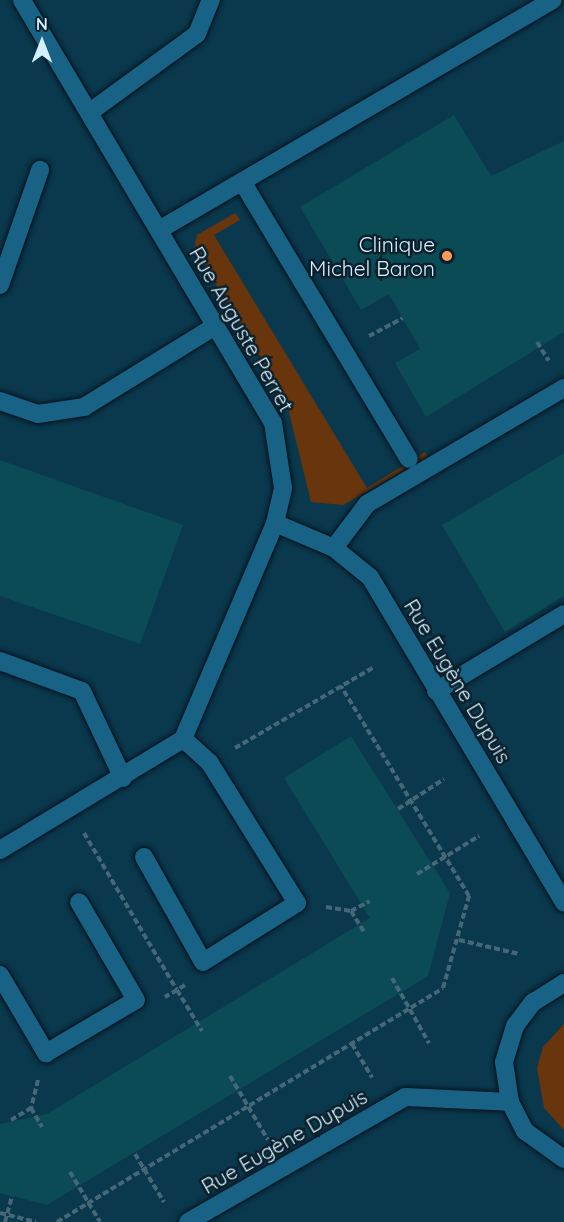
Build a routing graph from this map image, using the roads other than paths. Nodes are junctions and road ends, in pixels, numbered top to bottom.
1 (22, 0) edge
2 (211, 0) edge
3 (553, 0) edge
4 (90, 112) junction
5 (40, 170) dead end
6 (243, 183) junction
7 (159, 230) junction
8 (0, 285) edge
9 (215, 326) junction
10 (564, 388) edge
11 (0, 401) edge
12 (409, 459) dead end
13 (275, 523) junction
14 (334, 548) junction
15 (564, 614) edge
16 (0, 661) edge
17 (436, 692) junction
18 (183, 739) junction
19 (123, 778) junction
20 (0, 850) edge
21 (144, 857) dead end
22 (79, 902) dead end
23 (564, 903) edge
24 (0, 975) edge
25 (564, 983) edge
26 (510, 1102) junction
27 (564, 1159) edge
28 (188, 1222) edge

1 - 4 street, Rue Auguste Perret
2 - 4 street
3 - 6 street
4 - 7 street, Rue Auguste Perret
5 - 8 street
6 - 7 street
6 - 12 street
7 - 9 street, Rue Auguste Perret
9 - 11 street
9 - 13 street, Rue Auguste Perret
10 - 14 street
13 - 14 street, Rue Eugène Dupuis
13 - 18 street, Rue Auguste Perret
14 - 17 street, Rue Eugène Dupuis
15 - 17 street
16 - 19 street
17 - 23 street, Rue Eugène Dupuis
18 - 19 street
18 - 21 street
19 - 20 street
22 - 24 street
25 - 26 street
26 - 27 street
26 - 28 street, Rue Eugène Dupuis

